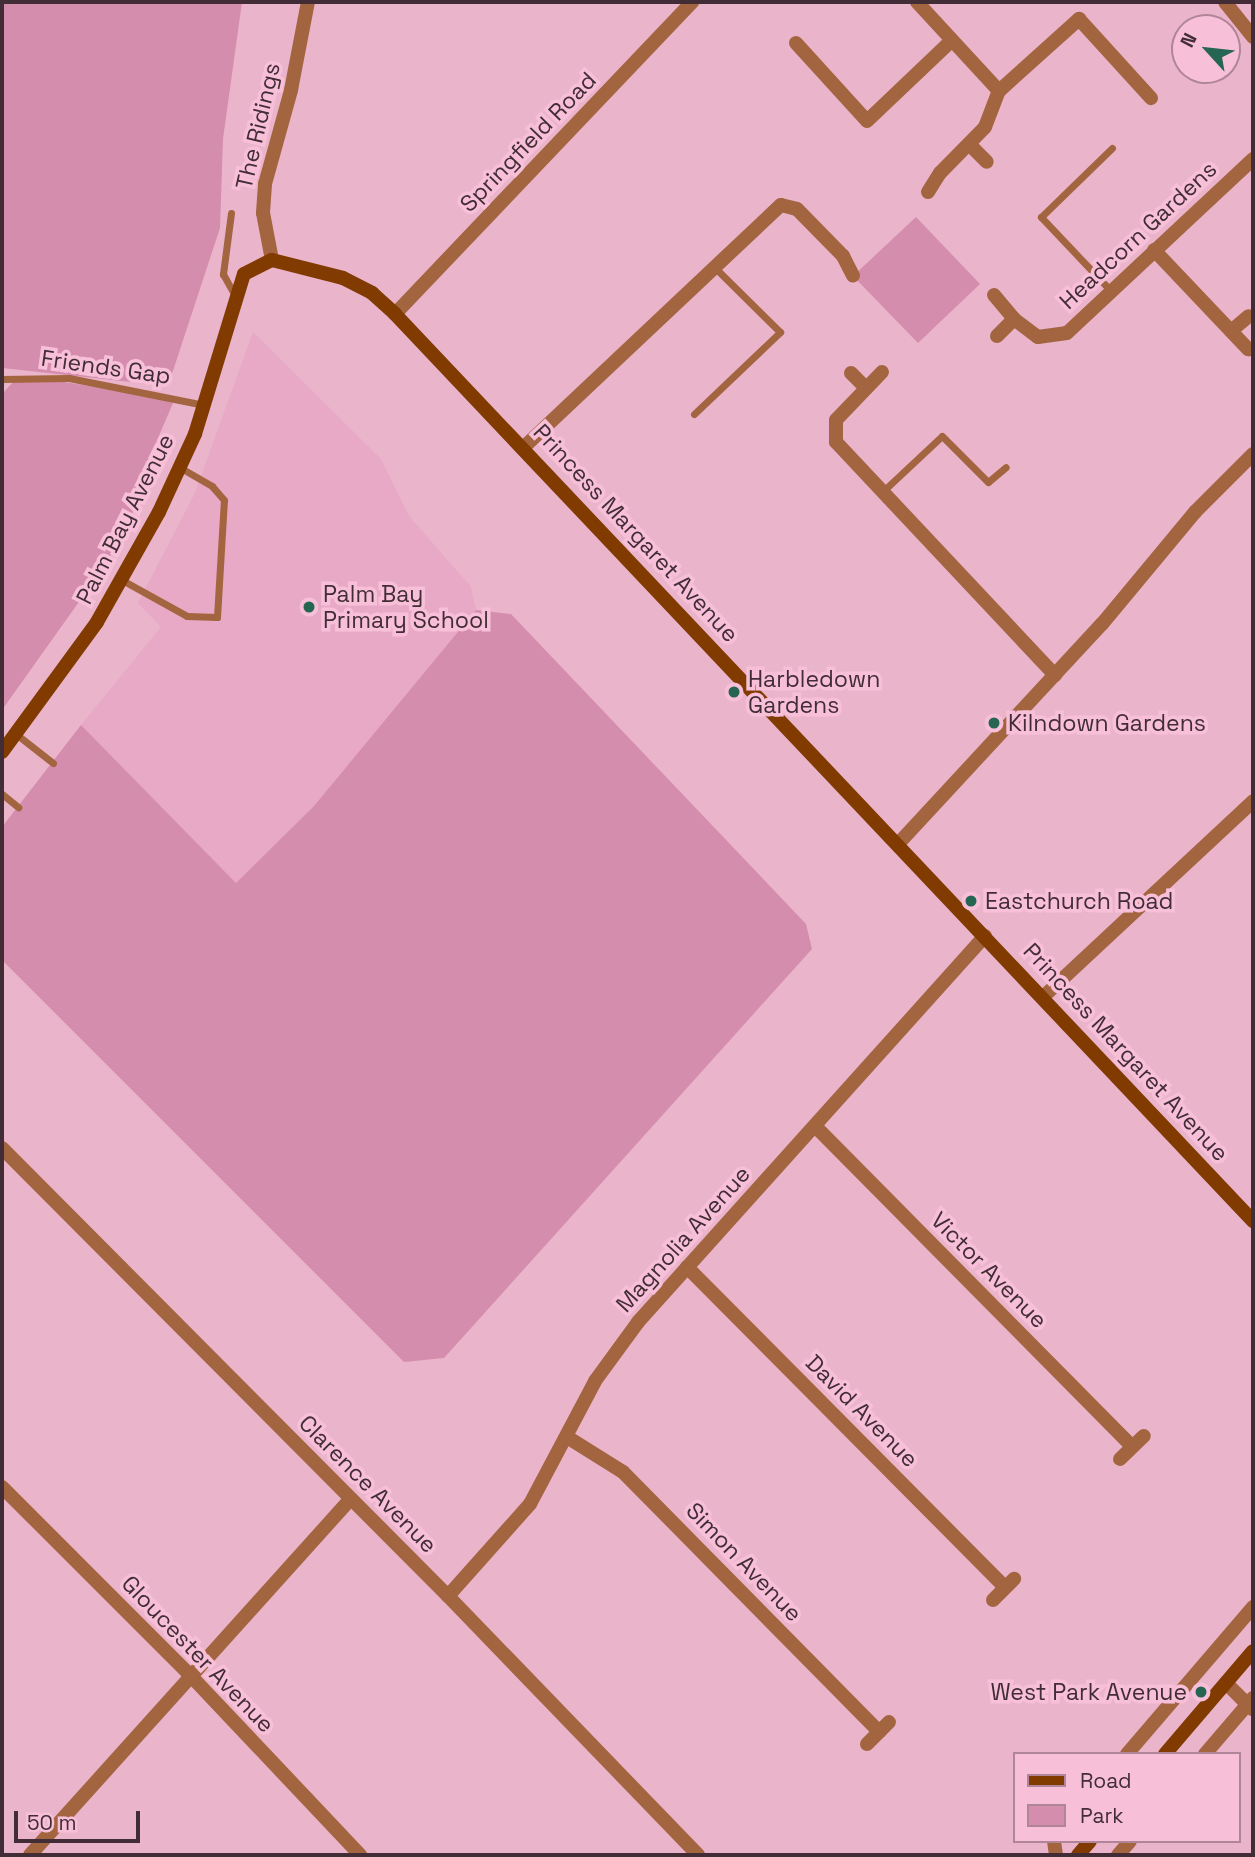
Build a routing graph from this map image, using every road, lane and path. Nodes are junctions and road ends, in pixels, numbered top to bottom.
1 (308, 2) edge
2 (917, 2) edge
3 (1225, 2) edge
4 (688, 3) edge
5 (1253, 37) edge
6 (953, 40) junction
7 (796, 43) dead end
8 (999, 91) junction
9 (1151, 98) dead end
10 (969, 145) junction
11 (1112, 148) dead end
12 (1253, 159) edge
13 (987, 162) dead end
14 (928, 192) dead end
15 (231, 213) dead end
16 (1154, 250) junction
17 (272, 260) junction
18 (715, 268) junction
19 (853, 276) dead end
20 (1111, 291) junction
21 (994, 295) dead end
22 (235, 296) junction
23 (395, 314) junction
24 (1251, 314) edge
25 (1014, 319) junction
26 (1231, 331) junction
27 (997, 336) dead end
28 (1248, 349) dead end
29 (882, 372) dead end
30 (851, 373) dead end
31 (2, 379) edge
32 (866, 388) junction
33 (205, 405) junction
34 (694, 414) dead end
35 (524, 447) junction
36 (1253, 454) edge
37 (1006, 467) dead end
38 (181, 468) junction
39 (881, 493) junction
40 (121, 580) junction
41 (1055, 675) junction
42 (16, 734) junction
43 (2, 752) edge
44 (53, 763) dead end
45 (2, 794) edge
46 (1253, 801) edge
47 (18, 807) dead end
48 (898, 844) junction
49 (985, 936) junction
50 (1043, 997) junction
51 (815, 1126) junction
52 (2, 1148) edge
53 (1253, 1221) edge
54 (687, 1267) junction
55 (1143, 1436) dead end
56 (566, 1437) junction
57 (1132, 1446) junction
58 (1120, 1459) dead end
59 (2, 1487) edge
60 (351, 1500) junction
61 (448, 1596) junction
62 (993, 1600) dead end
63 (1253, 1607) edge
64 (1253, 1651) edge
65 (190, 1675) junction
66 (1226, 1683) junction
67 (1251, 1704) edge
68 (867, 1744) dead end
69 (1129, 1752) edge
70 (1167, 1752) edge
71 (1207, 1752) edge
72 (30, 1855) edge
73 (360, 1855) edge
74 (698, 1855) edge

1 - 17 street, The Ridings
2 - 6 street
3 - 5 street
4 - 23 street, Springfield Road
6 - 7 street
6 - 8 street
8 - 9 street
8 - 10 street
10 - 13 street
10 - 14 street
11 - 20 lane
12 - 16 street, Headcorn Gardens
15 - 22 lane
16 - 20 street, Headcorn Gardens
16 - 26 street
17 - 22 main road, Palm Bay Avenue
17 - 23 main road, Princess Margaret Avenue
18 - 19 street
18 - 34 lane
18 - 35 street
20 - 25 street, Headcorn Gardens
21 - 25 street, Headcorn Gardens
22 - 33 main road, Palm Bay Avenue
23 - 35 main road, Princess Margaret Avenue
24 - 26 street
25 - 27 street
26 - 28 street
29 - 32 street
30 - 32 street
31 - 33 lane, Friends Gap
32 - 39 street
33 - 38 main road, Palm Bay Avenue
35 - 48 main road, Princess Margaret Avenue
36 - 41 street
37 - 39 lane
38 - 40 main road, Palm Bay Avenue
38 - 40 lane
39 - 41 street
40 - 42 main road, Palm Bay Avenue
41 - 48 street
42 - 43 main road, Palm Bay Avenue
42 - 44 lane
45 - 47 lane
46 - 50 street
48 - 49 main road, Princess Margaret Avenue
49 - 50 main road, Princess Margaret Avenue
49 - 51 street, Magnolia Avenue
50 - 53 main road, Princess Margaret Avenue
51 - 54 street, Magnolia Avenue
51 - 57 street, Victor Avenue
52 - 60 street, Clarence Avenue
54 - 56 street, Magnolia Avenue
54 - 62 street, David Avenue
55 - 57 street
56 - 61 street, Magnolia Avenue
56 - 68 street, Simon Avenue
57 - 58 street
59 - 65 street, Gloucester Avenue
60 - 61 street, Clarence Avenue
60 - 65 street
61 - 74 street, Clarence Avenue
63 - 69 street
64 - 66 main road
65 - 72 street
65 - 73 street, Gloucester Avenue
66 - 67 street
66 - 70 main road
67 - 71 street

